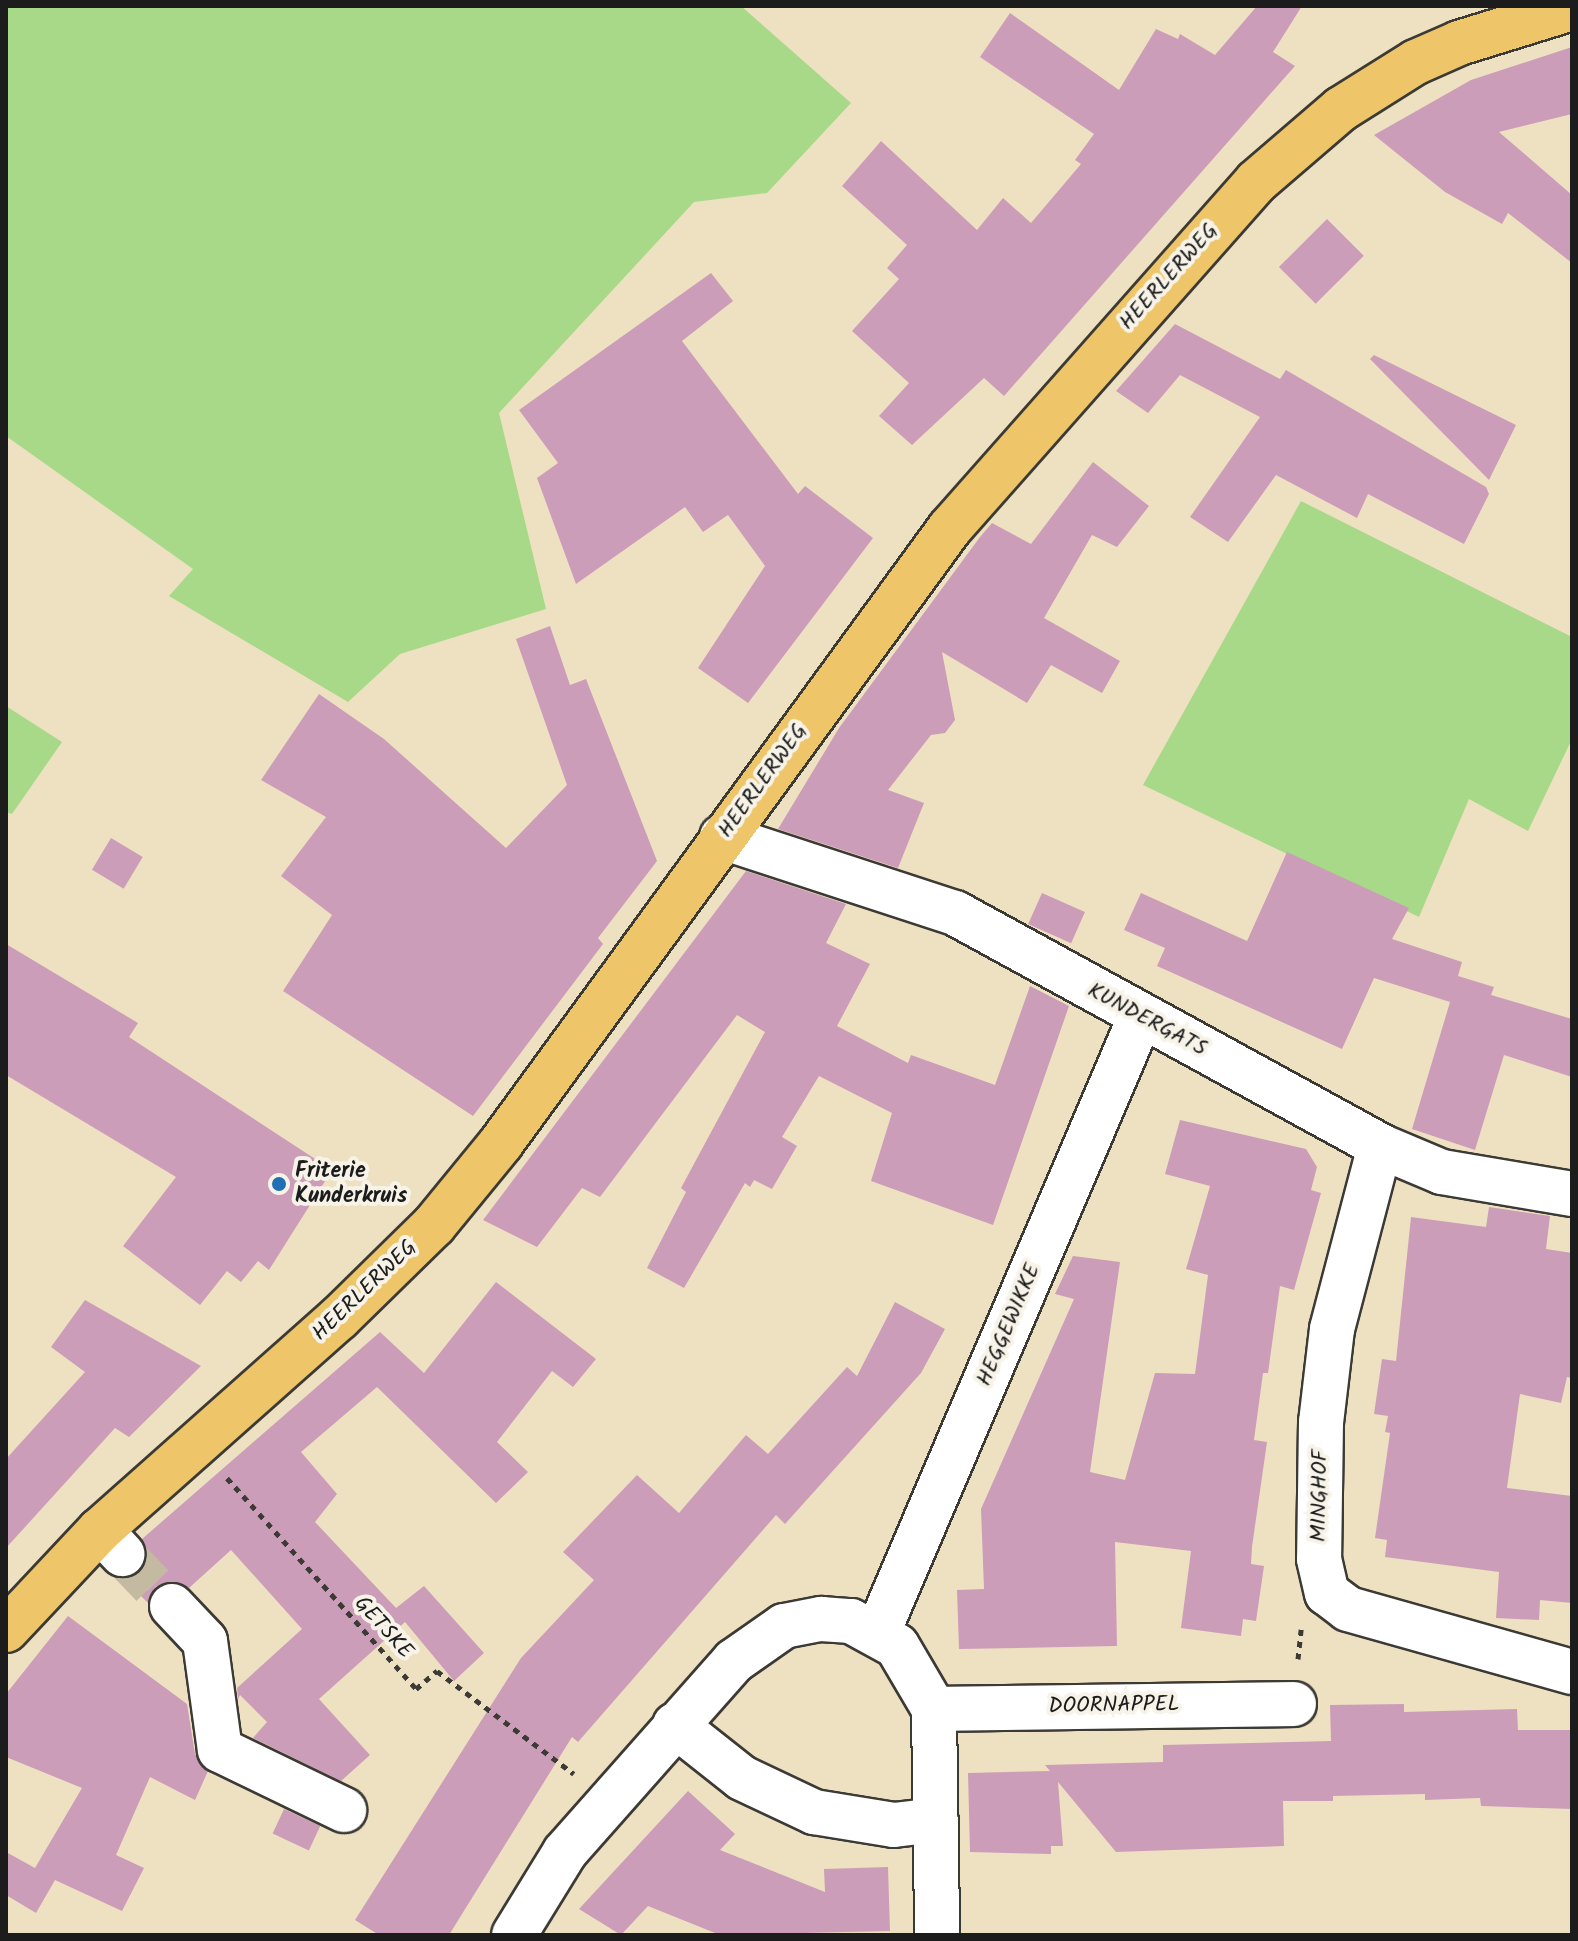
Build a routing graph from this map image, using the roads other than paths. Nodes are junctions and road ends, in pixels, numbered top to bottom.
1 (1572, 8) edge
2 (722, 837) junction
3 (1140, 1018) junction
4 (1380, 1146) junction
5 (1572, 1194) edge
6 (172, 1606) tunnel mouth
7 (6, 1630) edge
8 (878, 1632) junction
9 (1572, 1672) edge
10 (1294, 1704) road end
11 (934, 1709) junction
12 (675, 1725) junction
13 (344, 1810) dead end
14 (936, 1820) junction
15 (514, 1935) edge
16 (937, 1935) edge

1 - 2 main road, HEERLERWEG
2 - 3 street, KUNDERGATS
2 - 7 main road, HEERLERWEG
3 - 4 street, KUNDERGATS
3 - 8 street, HEGGEWIKKE
4 - 5 street, KUNDERGATS
4 - 9 street, MINGHOF
6 - 13 street
8 - 11 street
8 - 12 street
10 - 11 street, DOORNAPPEL
11 - 14 street
12 - 14 street
12 - 15 street
14 - 16 street

